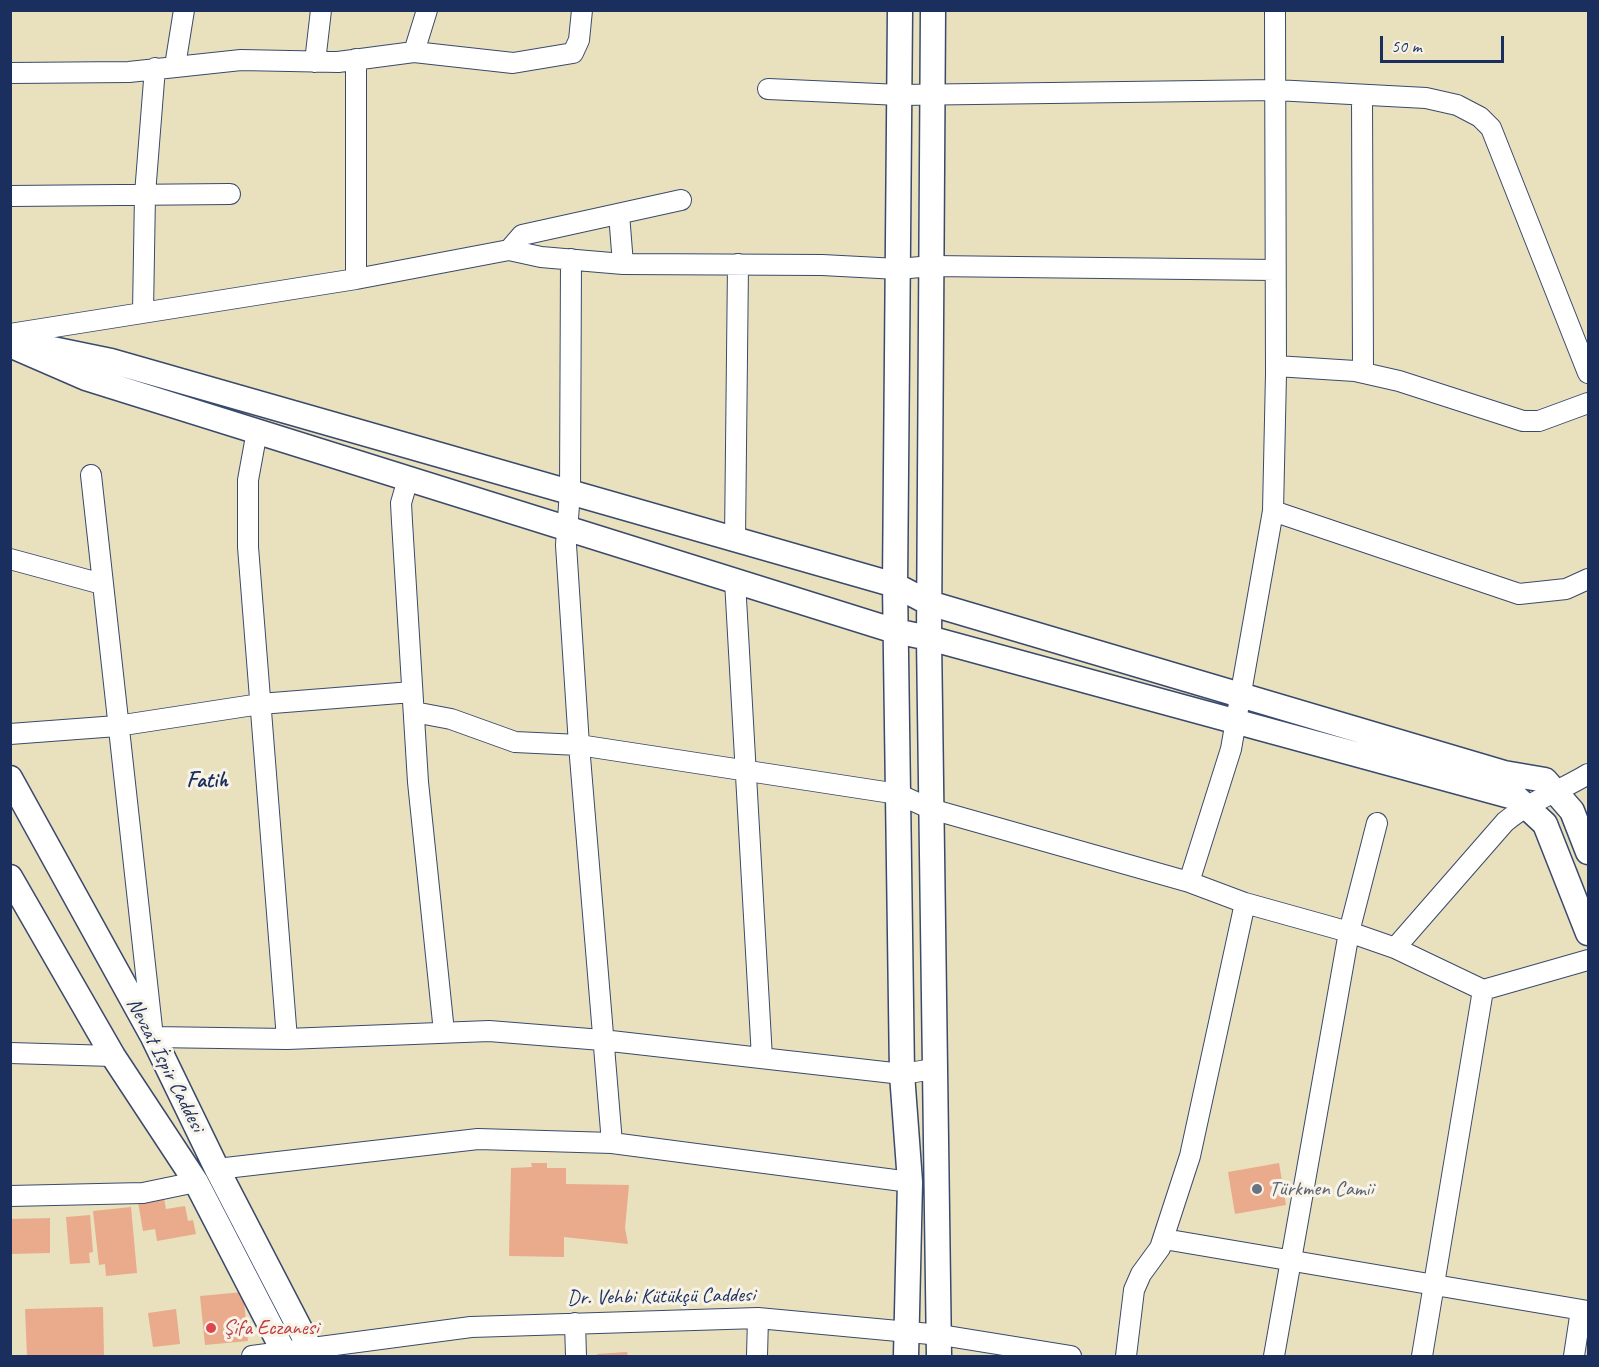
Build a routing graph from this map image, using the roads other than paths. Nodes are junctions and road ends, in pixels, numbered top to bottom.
1 (184, 10) edge
2 (321, 10) edge
3 (427, 10) edge
4 (582, 10) edge
5 (900, 10) edge
6 (933, 10) edge
7 (1275, 10) edge
8 (414, 52) junction
9 (356, 59) junction
10 (315, 62) junction
11 (175, 66) junction
12 (155, 68) junction
13 (10, 73) edge
14 (768, 89) dead end
15 (1275, 90) junction
16 (933, 94) junction
17 (900, 95) junction
18 (1362, 95) junction
19 (146, 194) junction
20 (230, 194) dead end
21 (10, 196) edge
22 (681, 200) dead end
23 (619, 214) junction
24 (509, 250) junction
25 (572, 260) junction
26 (623, 264) junction
27 (738, 264) junction
28 (932, 266) junction
29 (898, 269) junction
30 (1275, 270) junction
31 (356, 279) junction
32 (143, 312) junction
33 (10, 334) edge
34 (10, 343) edge
35 (1276, 366) junction
36 (1363, 372) junction
37 (1588, 373) edge
38 (1588, 403) edge
39 (257, 431) junction
40 (91, 475) dead end
41 (408, 479) junction
42 (570, 492) junction
43 (1273, 511) junction
44 (567, 528) junction
45 (735, 539) junction
46 (10, 559) edge
47 (1588, 579) edge
48 (735, 581) junction
49 (102, 584) junction
50 (895, 585) junction
51 (929, 603) junction
52 (895, 631) junction
53 (929, 638) junction
54 (412, 692) junction
55 (1242, 695) junction
56 (260, 704) junction
57 (414, 712) junction
58 (1237, 722) junction
59 (117, 726) junction
60 (10, 734) edge
61 (579, 745) junction
62 (744, 770) junction
63 (1588, 774) edge
64 (10, 778) edge
65 (1557, 793) junction
66 (898, 794) junction
67 (1525, 806) junction
68 (931, 809) junction
69 (1377, 823) dead end
70 (1588, 852) edge
71 (12, 882) edge
72 (1189, 882) junction
73 (1245, 903) junction
74 (1348, 932) junction
75 (1588, 933) edge
76 (1395, 948) junction
77 (1588, 960) edge
78 (1484, 990) junction
79 (444, 1032) junction
80 (153, 1037) junction
81 (287, 1039) junction
82 (602, 1040) junction
83 (10, 1053) edge
84 (113, 1056) junction
85 (762, 1058) junction
86 (934, 1069) junction
87 (902, 1074) junction
88 (612, 1143) junction
89 (217, 1169) junction
90 (196, 1182) junction
91 (910, 1182) junction
92 (10, 1196) edge
93 (1164, 1239) junction
94 (1290, 1261) junction
95 (1432, 1285) junction
96 (1585, 1311) edge
97 (758, 1318) junction
98 (575, 1323) junction
99 (907, 1345) edge
100 (940, 1346) edge
101 (284, 1354) edge
102 (313, 1354) edge
103 (252, 1356) edge
104 (576, 1356) edge
105 (757, 1356) edge
106 (1071, 1356) edge
107 (1126, 1356) edge
108 (1274, 1356) edge
109 (1422, 1356) edge
110 (1574, 1356) edge

1 - 11 street
2 - 10 street
3 - 8 street
4 - 8 street
5 - 17 main road
6 - 16 main road
7 - 15 street
8 - 9 street
9 - 10 street
9 - 31 street
10 - 11 street
11 - 12 street
12 - 13 street
12 - 19 street
14 - 17 street
15 - 16 street
15 - 18 street
15 - 30 street
16 - 17 street
16 - 28 main road
17 - 29 main road
18 - 36 street
18 - 37 street
19 - 20 street
19 - 21 street
19 - 32 street
22 - 23 street
23 - 24 street
23 - 26 street
24 - 25 street
24 - 31 street
25 - 26 street
25 - 42 street
26 - 27 street
27 - 29 street
27 - 45 street
28 - 29 street
28 - 30 street
28 - 51 main road
29 - 50 main road
30 - 35 street
31 - 32 street
32 - 33 street
34 - 39 main road
34 - 42 main road
35 - 36 street
35 - 43 street
36 - 38 street
39 - 41 main road
39 - 56 street
40 - 49 street
41 - 44 main road
41 - 54 street
42 - 44 street
42 - 45 main road
43 - 47 street
43 - 55 street
44 - 48 main road
44 - 61 street
45 - 50 main road
46 - 49 street
48 - 52 main road
48 - 62 street
49 - 59 street
50 - 51 main road
50 - 52 main road
51 - 53 main road
51 - 55 main road
52 - 53 main road
52 - 66 main road
53 - 58 main road
53 - 68 main road
54 - 56 street
54 - 57 street
55 - 58 street
55 - 65 main road
56 - 59 street
56 - 81 street
57 - 61 street
57 - 79 street
58 - 67 main road
58 - 72 street
59 - 60 street
59 - 80 street
61 - 62 street
61 - 82 street
62 - 66 street
62 - 85 street
63 - 65 street
64 - 80 main road, Nevzat İspir Caddesi
65 - 67 street
65 - 70 main road
66 - 68 street
66 - 87 main road
67 - 75 main road
67 - 76 street
68 - 72 street
68 - 86 main road
69 - 74 street
71 - 84 main road, Nevzat İspir Caddesi
72 - 73 street
73 - 74 street
73 - 93 street
74 - 76 street
74 - 94 street
76 - 78 street
77 - 78 street
78 - 95 street
79 - 81 street
79 - 82 street
80 - 81 street
80 - 89 main road, Nevzat İspir Caddesi
82 - 85 street
82 - 88 street
83 - 84 street
84 - 90 main road, Nevzat İspir Caddesi
85 - 87 street
86 - 87 street
86 - 100 main road
87 - 91 main road
88 - 89 street
88 - 91 street
89 - 102 main road, Nevzat İspir Caddesi
90 - 92 street
90 - 101 main road, Nevzat İspir Caddesi
91 - 99 main road
93 - 94 street
93 - 107 street
94 - 95 street
94 - 108 street
95 - 96 street
95 - 109 street
96 - 110 street
97 - 98 street, Dr. Vehbi Kütükçü Caddesi
97 - 99 street, Dr. Vehbi Kütükçü Caddesi
97 - 105 street
98 - 102 street, Dr. Vehbi Kütükçü Caddesi
98 - 104 street
99 - 100 street, Dr. Vehbi Kütükçü Caddesi
100 - 106 street, Dr. Vehbi Kütükçü Caddesi
101 - 102 street, Dr. Vehbi Kütükçü Caddesi
101 - 103 street, Dr. Vehbi Kütükçü Caddesi

